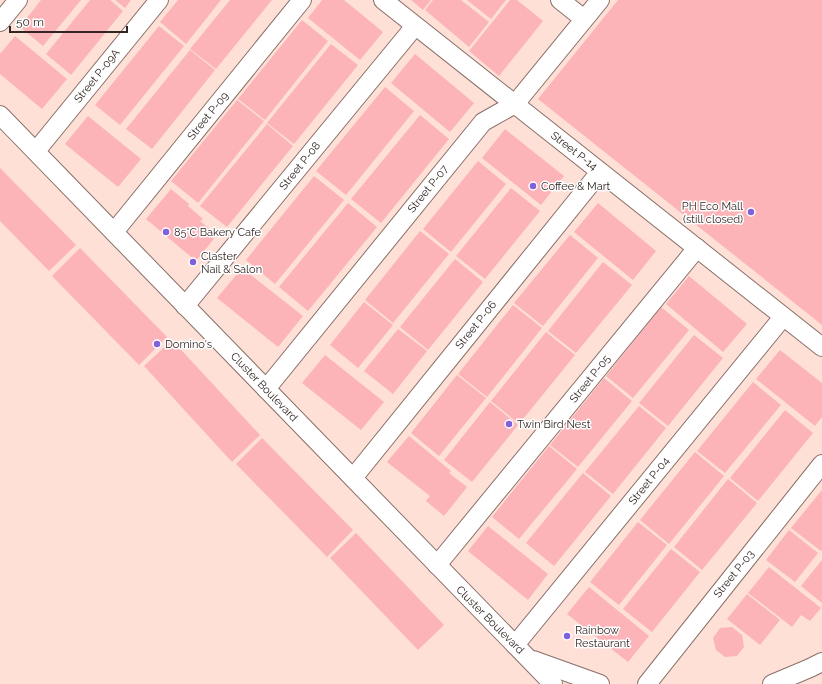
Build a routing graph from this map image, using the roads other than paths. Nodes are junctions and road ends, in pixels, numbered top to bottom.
1 (18, 0) edge
2 (159, 0) edge
3 (302, 0) edge
4 (383, 0) edge
5 (560, 0) edge
6 (600, 0) edge
7 (584, 19) junction
8 (0, 22) edge
9 (415, 26) junction
10 (515, 104) junction
11 (0, 115) edge
12 (36, 152) junction
13 (600, 172) junction
14 (114, 232) junction
15 (697, 248) junction
16 (185, 306) junction
17 (783, 317) junction
18 (822, 347) edge
19 (266, 389) junction
20 (822, 464) edge
21 (353, 478) junction
22 (437, 565) junction
23 (515, 646) junction
24 (530, 659) junction
25 (822, 662) edge
26 (553, 684) edge
27 (600, 684) edge
28 (647, 684) edge
29 (772, 684) edge

1 - 8 street
2 - 12 street, Street P-09A
3 - 14 street, Street P-09
4 - 9 street, Street P-14
5 - 7 street
6 - 7 street, Street P-07
7 - 10 street, Street P-07
9 - 10 street, Street P-14
9 - 16 street, Street P-08
10 - 13 street, Street P-14
10 - 19 street, Street P-07
11 - 12 street, Cluster Boulevard
12 - 14 street, Cluster Boulevard
13 - 15 street, Street P-14
13 - 21 street, Street P-06
14 - 16 street, Cluster Boulevard
15 - 17 street, Street P-14
15 - 22 street, Street P-05
16 - 19 street, Cluster Boulevard
17 - 18 street, Street P-14
17 - 23 street, Street P-04
19 - 21 street, Cluster Boulevard
20 - 28 street, Street P-03
21 - 22 street, Cluster Boulevard
22 - 23 street, Cluster Boulevard
23 - 24 street, Cluster Boulevard
24 - 26 street, Cluster Boulevard
24 - 27 street, Cluster Boulevard
25 - 29 street

